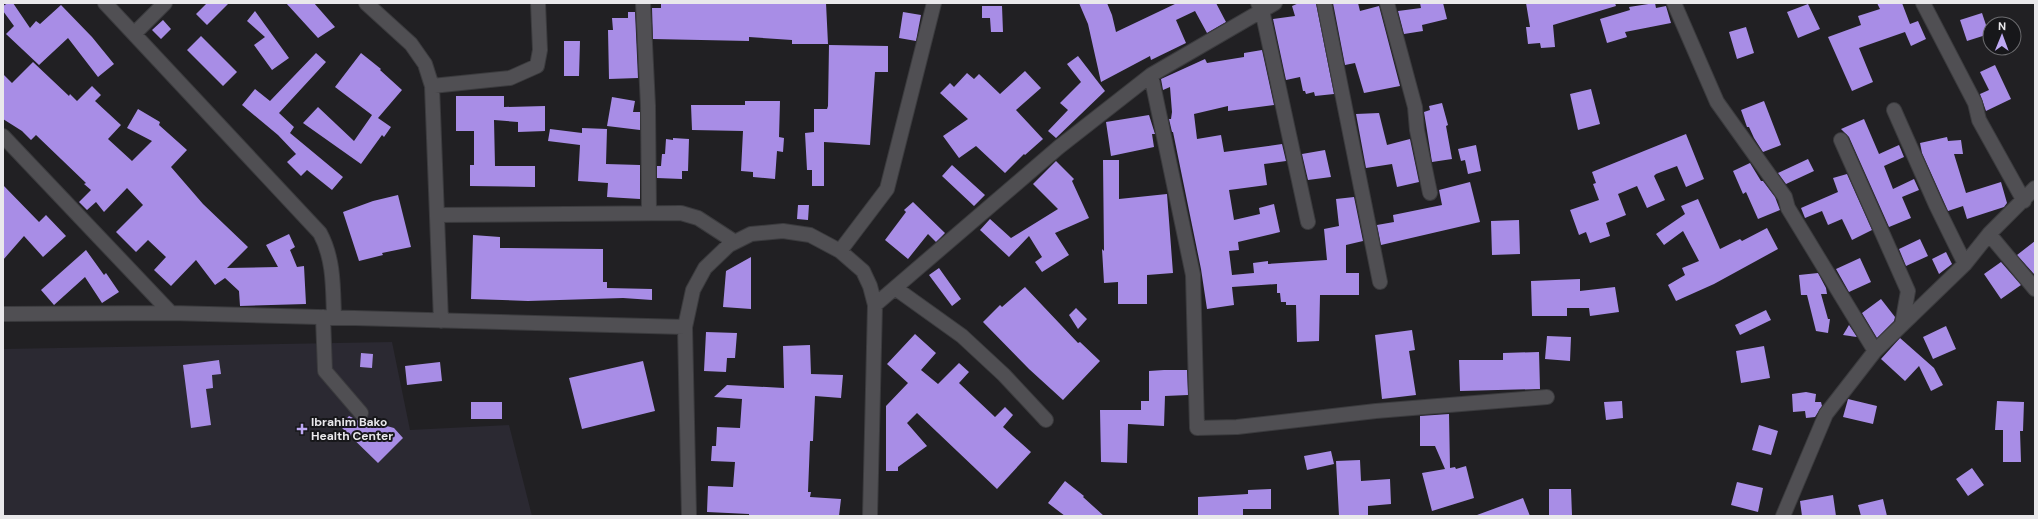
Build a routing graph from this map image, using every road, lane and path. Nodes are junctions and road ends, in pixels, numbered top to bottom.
1 (105, 3) edge
2 (165, 3) edge
3 (366, 3) edge
4 (538, 3) edge
5 (643, 3) edge
6 (934, 3) edge
7 (1275, 3) edge
8 (1324, 3) edge
9 (1387, 3) edge
10 (1674, 3) edge
11 (1923, 3) edge
12 (1260, 7) edge
13 (134, 34) junction
14 (1152, 75) junction
15 (432, 86) junction
16 (1894, 110) dead end
17 (3, 136) edge
18 (1841, 140) dead end
19 (2035, 188) edge
20 (1430, 193) dead end
21 (2024, 201) junction
22 (649, 213) junction
23 (437, 215) junction
24 (1308, 222) dead end
25 (1989, 234) junction
26 (735, 242) junction
27 (840, 251) junction
28 (1965, 264) junction
29 (1380, 282) dead end
30 (895, 288) junction
31 (2035, 289) edge
32 (874, 305) junction
33 (170, 313) junction
34 (3, 314) edge
35 (328, 317) junction
36 (441, 321) junction
37 (1902, 325) junction
38 (685, 327) junction
39 (1875, 351) junction
40 (1547, 397) dead end
41 (361, 413) dead end
42 (1046, 420) dead end
43 (688, 516) edge
44 (870, 516) edge
45 (1783, 516) edge

1 - 13 street
2 - 13 street
3 - 15 street
4 - 15 street
5 - 22 street
6 - 27 street
7 - 12 street
8 - 29 street
9 - 20 street
10 - 39 street
11 - 21 street
12 - 14 street
12 - 24 street
13 - 35 street
14 - 30 street
14 - 40 street
15 - 23 street
16 - 28 street
17 - 33 street
18 - 37 street
19 - 21 street
21 - 25 street
22 - 23 street
22 - 26 street
23 - 36 street
25 - 28 street
25 - 31 street
26 - 27 street
26 - 38 street
27 - 32 street
28 - 37 street
30 - 32 street
30 - 42 street
32 - 44 street
33 - 34 street
33 - 35 street
35 - 36 street
35 - 41 street
36 - 38 street
37 - 39 street
38 - 43 street
39 - 45 street

